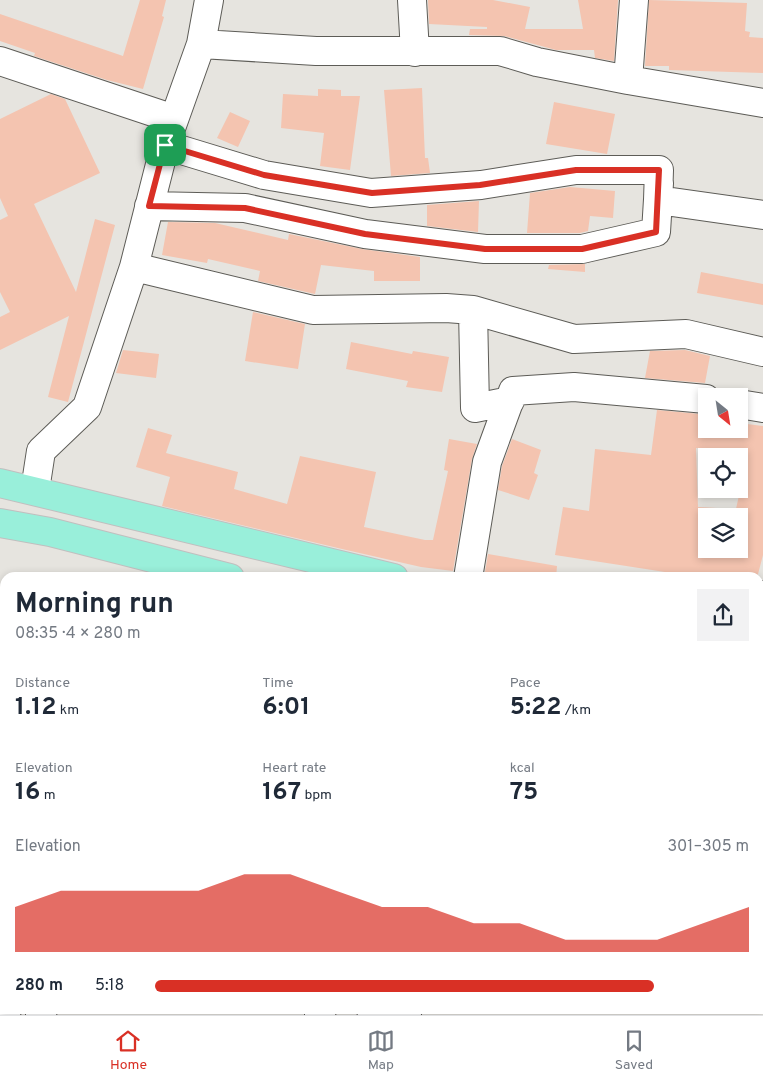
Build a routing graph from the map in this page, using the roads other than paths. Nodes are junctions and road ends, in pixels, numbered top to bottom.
1 (209, 0) edge
2 (412, 0) edge
3 (634, 0) edge
4 (201, 44) junction
5 (416, 52) junction
6 (0, 61) edge
7 (628, 80) junction
8 (763, 103) edge
9 (174, 119) junction
10 (165, 145) junction
11 (658, 200) junction
12 (149, 206) junction
13 (763, 215) edge
14 (134, 267) junction
15 (473, 310) junction
16 (763, 352) edge
17 (698, 398) edge
18 (510, 401) junction
19 (748, 406) edge
20 (763, 408) edge
21 (0, 483) edge
22 (35, 490) junction
23 (0, 523) edge
24 (207, 572) edge
25 (370, 572) edge
26 (469, 572) edge

1 - 4 street
2 - 5 street
3 - 7 street
4 - 5 street
4 - 9 street
5 - 7 street
6 - 9 street
7 - 8 street
9 - 10 street
10 - 11 street
10 - 12 street
11 - 12 street
11 - 13 street
12 - 14 street
14 - 15 street
14 - 22 street
15 - 16 street
15 - 18 street
17 - 18 street
18 - 26 street
19 - 20 street
21 - 22 main road
22 - 25 main road
23 - 24 main road

